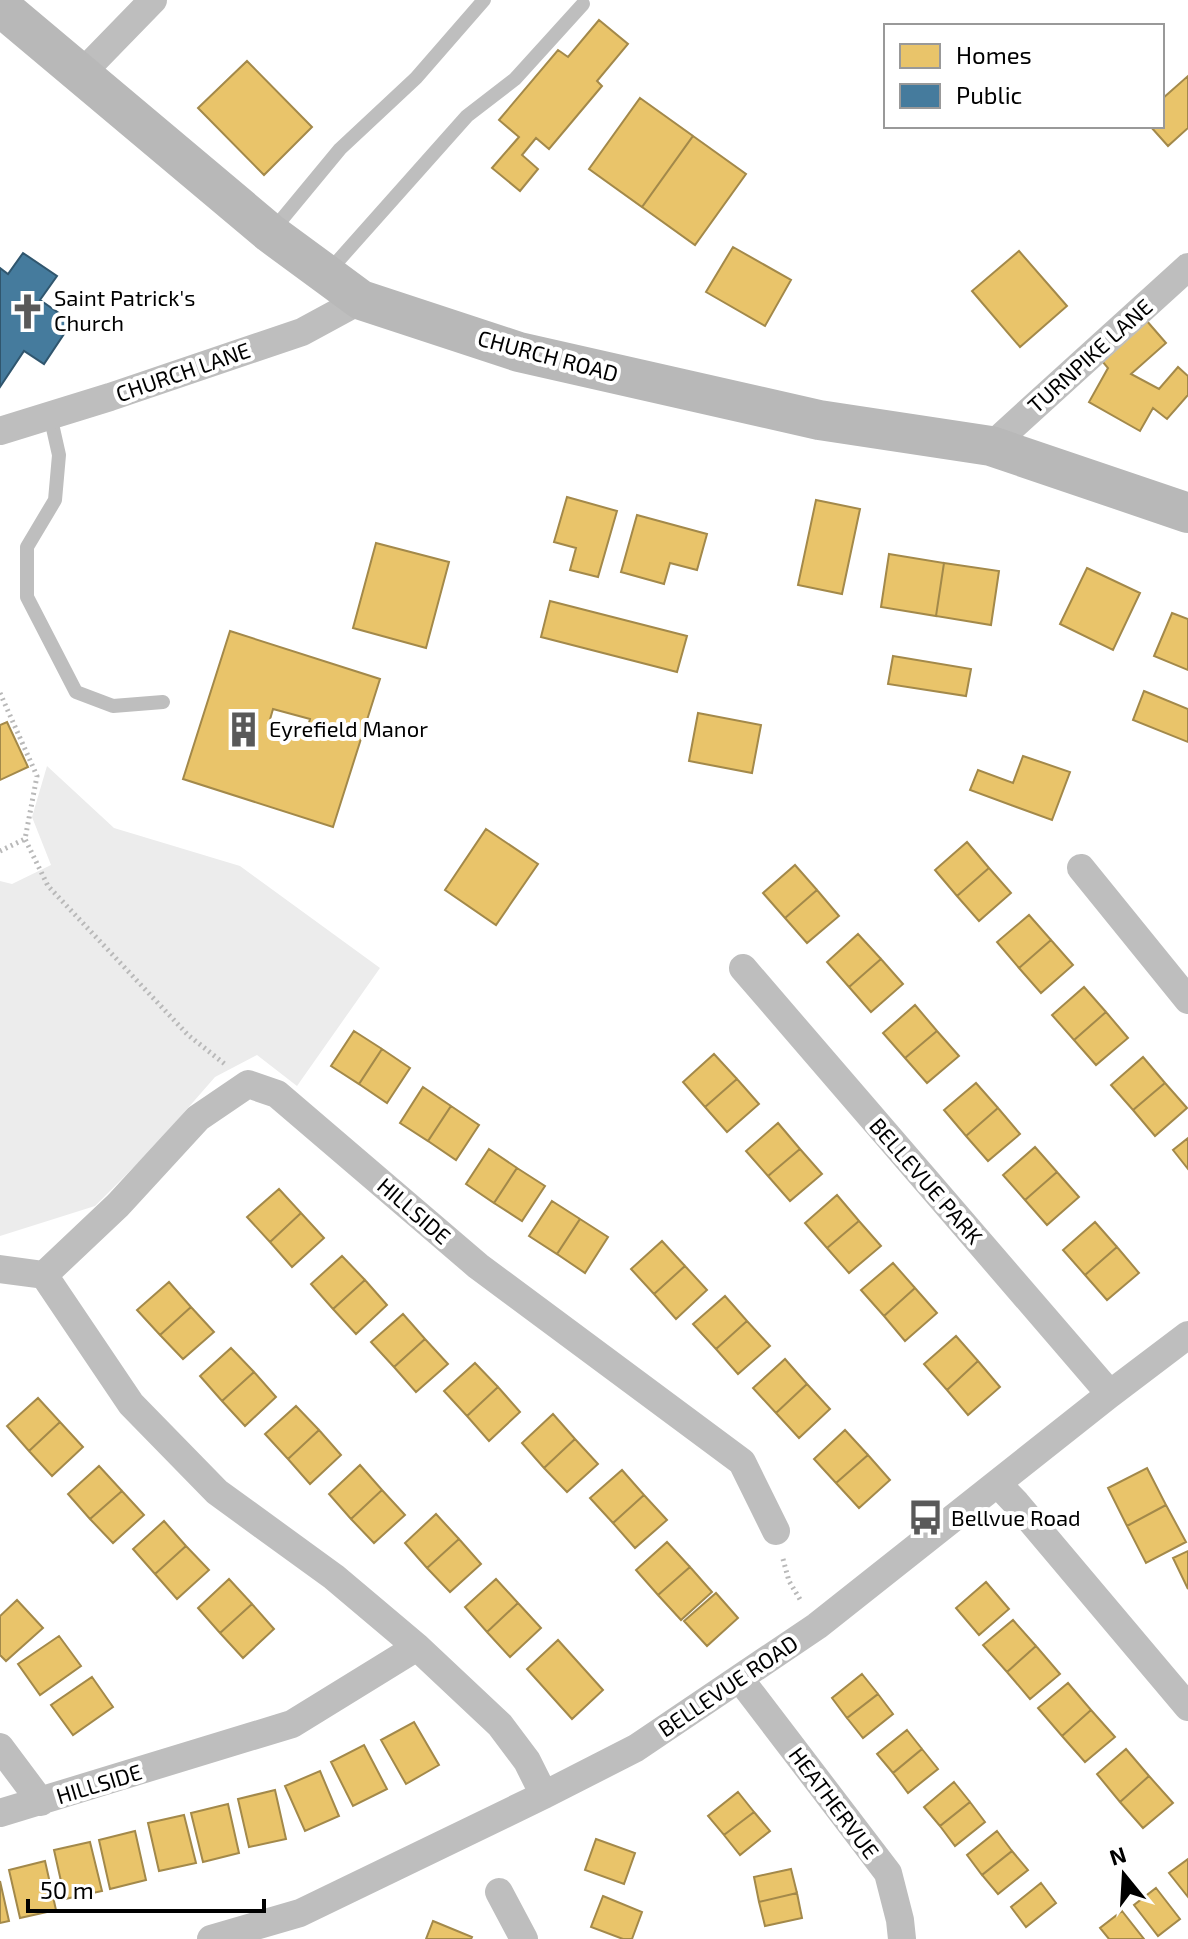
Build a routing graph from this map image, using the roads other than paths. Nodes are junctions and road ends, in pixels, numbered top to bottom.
1 (153, 0) edge
2 (484, 0) edge
3 (583, 4) dead end
4 (0, 6) edge
5 (81, 74) junction
6 (270, 233) junction
7 (1188, 267) edge
8 (326, 274) junction
9 (361, 300) junction
10 (50, 415) junction
11 (0, 431) edge
12 (991, 446) junction
13 (1188, 513) edge
14 (163, 702) dead end
15 (1081, 868) dead end
16 (743, 968) dead end
17 (1188, 1000) edge
18 (0, 1269) edge
19 (44, 1275) junction
20 (1188, 1335) edge
21 (1110, 1394) junction
22 (998, 1484) junction
23 (776, 1531) road end
24 (417, 1647) junction
25 (740, 1679) junction
26 (1188, 1707) edge
27 (0, 1747) edge
28 (544, 1795) junction
29 (41, 1802) junction
30 (0, 1813) edge
31 (499, 1892) dead end
32 (211, 1939) edge
33 (524, 1939) edge
34 (902, 1939) edge

1 - 5 street
2 - 6 lane
3 - 8 lane
4 - 5 main road, CHURCH ROAD
5 - 6 main road, CHURCH ROAD
6 - 8 main road, CHURCH ROAD
7 - 12 street, TURNPIKE LANE
8 - 9 main road, CHURCH ROAD
9 - 10 street, CHURCH LANE
9 - 12 main road, CHURCH ROAD
10 - 11 street, CHURCH LANE
10 - 14 lane
12 - 13 main road, CHURCH ROAD
15 - 17 street
16 - 21 street, BELLEVUE PARK
18 - 19 street
19 - 23 street, HILLSIDE
19 - 24 street
20 - 21 street, BELLEVUE ROAD
21 - 22 street, BELLEVUE ROAD
22 - 25 street, BELLEVUE ROAD
22 - 26 street
24 - 28 street
24 - 29 street, HILLSIDE
25 - 28 street, BELLEVUE ROAD
25 - 34 street, HEATHERVUE
27 - 29 street, HILLSIDE
28 - 32 street, BELLEVUE ROAD
29 - 30 street, HILLSIDE
31 - 33 street

